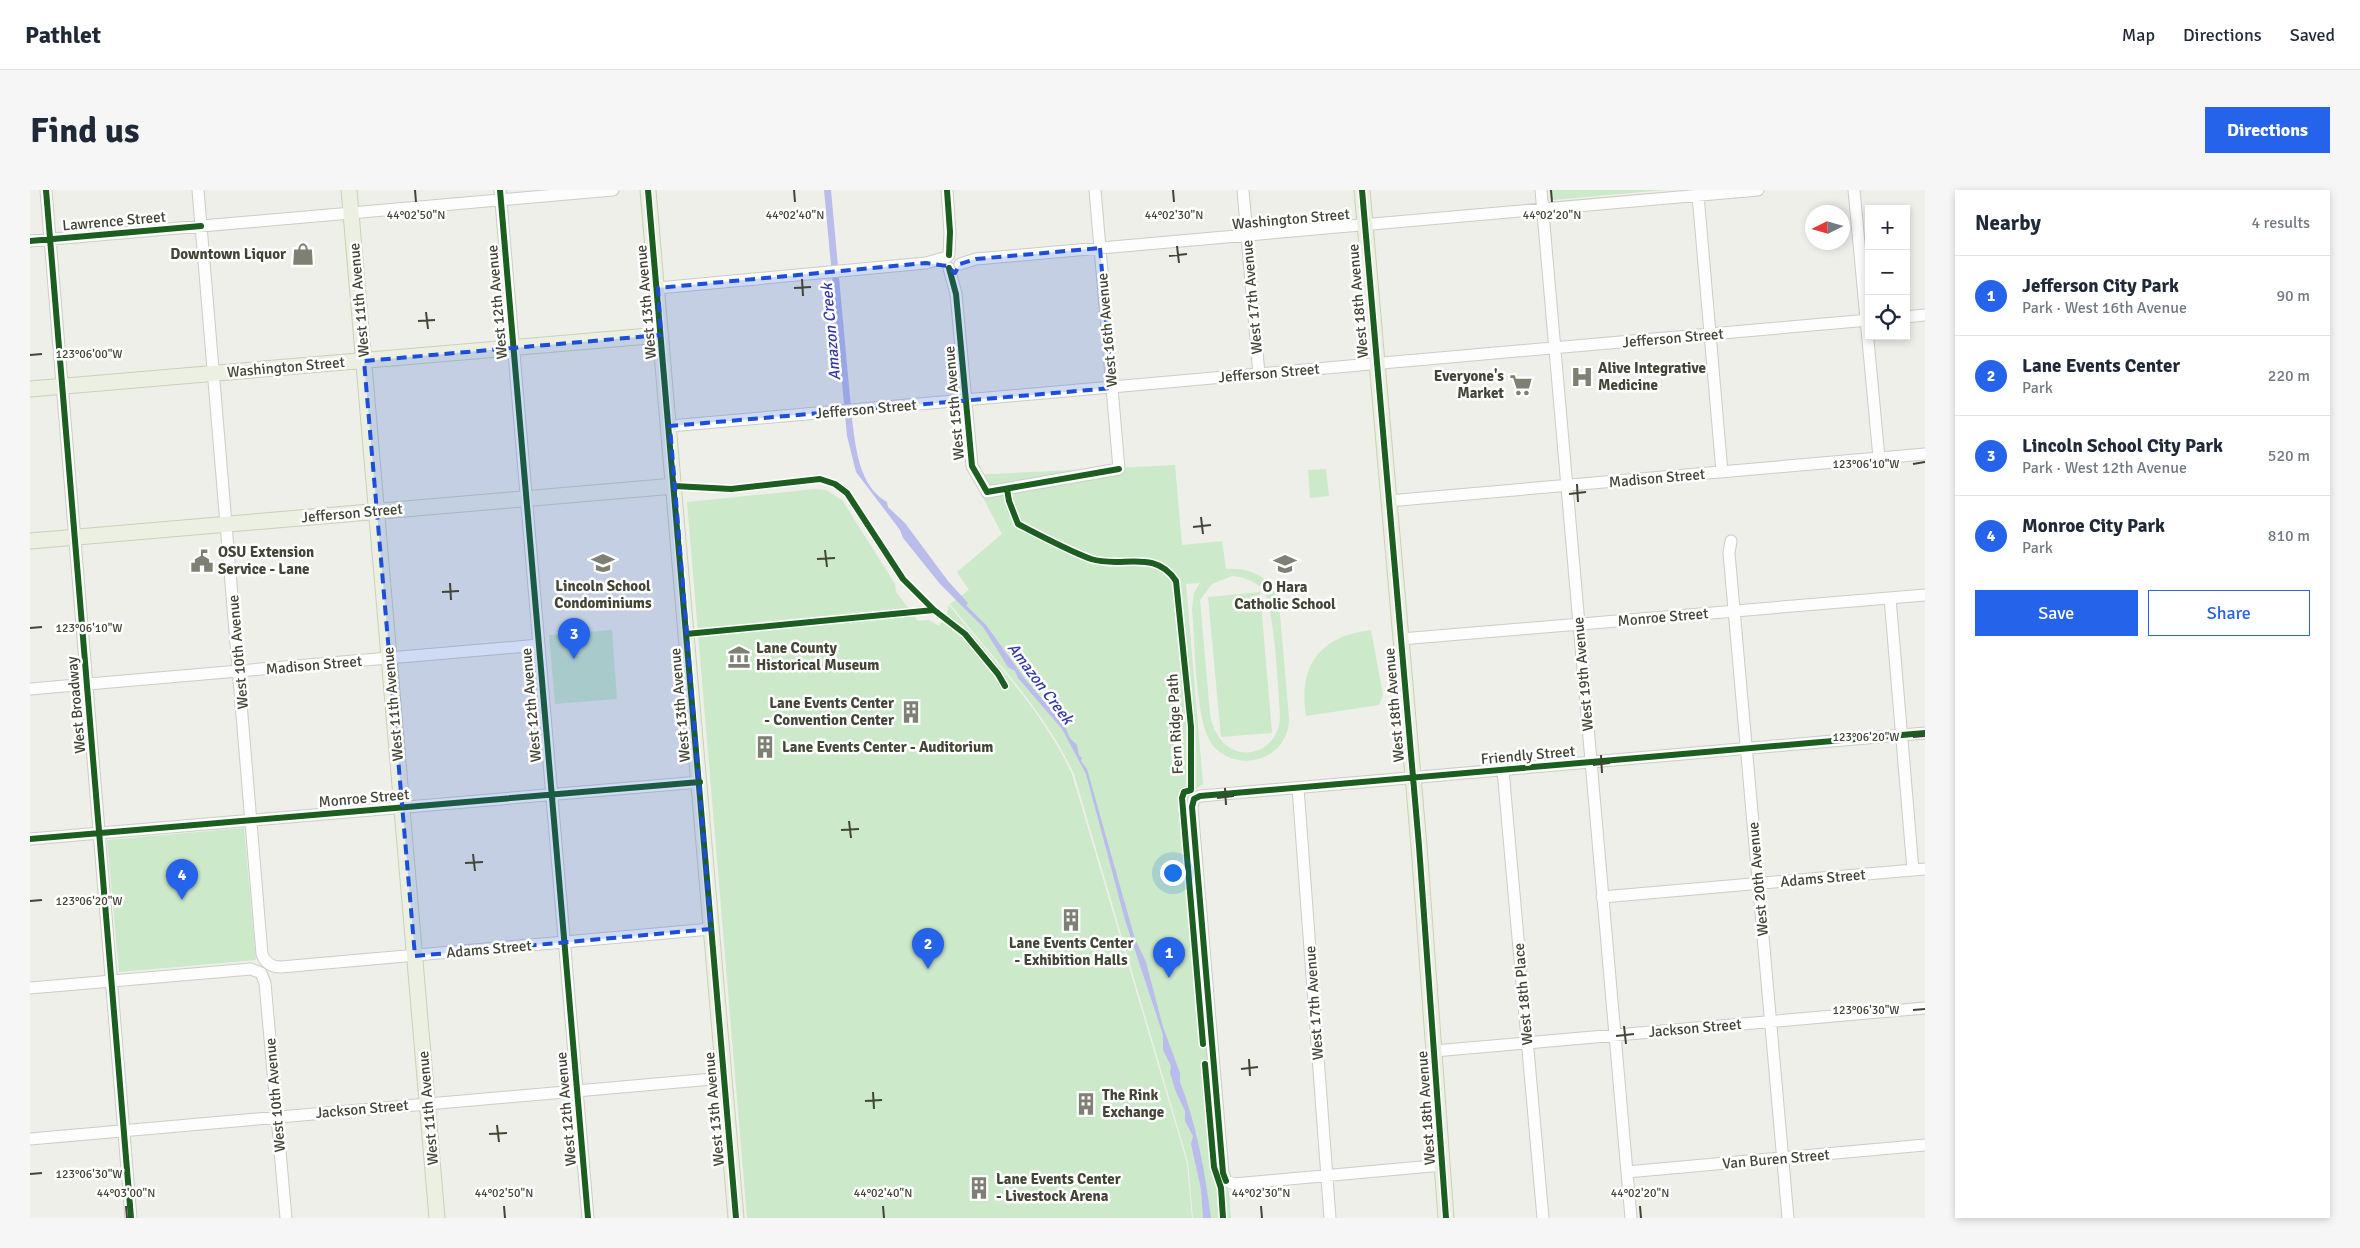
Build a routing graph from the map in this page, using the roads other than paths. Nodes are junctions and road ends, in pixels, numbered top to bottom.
1 (46, 190) edge
2 (198, 190) edge
3 (349, 190) edge
4 (614, 190) edge
5 (648, 190) edge
6 (947, 190) edge
7 (1095, 190) edge
8 (1243, 190) edge
9 (1362, 190) edge
10 (1542, 190) edge
11 (1758, 190) edge
12 (1854, 190) edge
13 (500, 195) edge
14 (1698, 195) junction
15 (1543, 208) junction
16 (351, 213) junction
17 (1364, 225) junction
18 (201, 226) junction
19 (1247, 235) junction
20 (50, 240) junction
21 (30, 241) edge
22 (1100, 248) junction
23 (953, 261) junction
24 (658, 288) junction
25 (1865, 295) edge
26 (1925, 315) edge
27 (1910, 317) edge
28 (1865, 320) edge
29 (1710, 334) junction
30 (661, 335) junction
31 (1870, 340) edge
32 (513, 347) junction
33 (1555, 348) junction
34 (364, 361) junction
35 (1376, 364) junction
36 (214, 372) junction
37 (1259, 374) junction
38 (62, 386) junction
39 (1112, 388) junction
40 (30, 389) edge
41 (966, 400) junction
42 (670, 426) junction
43 (1925, 454) edge
44 (1879, 458) junction
45 (1119, 469) joint
46 (1722, 472) junction
47 (674, 486) junction
48 (1566, 486) junction
49 (526, 498) junction
50 (1388, 501) junction
51 (377, 510) junction
52 (227, 524) junction
53 (75, 537) junction
54 (30, 541) edge
55 (1731, 541) dead end
56 (1925, 595) edge
57 (1890, 598) junction
58 (1734, 611) junction
59 (1578, 624) junction
60 (1400, 639) junction
61 (539, 645) junction
62 (390, 659) junction
63 (239, 671) junction
64 (87, 685) junction
65 (30, 689) edge
66 (1925, 733) edge
67 (1902, 735) junction
68 (1747, 749) junction
69 (1590, 762) junction
70 (1503, 770) junction
71 (1413, 777) junction
72 (700, 782) junction
73 (1298, 788) junction
74 (552, 794) junction
75 (402, 807) junction
76 (252, 819) junction
77 (99, 832) junction
78 (30, 839) edge
79 (1919, 870) edge
80 (1759, 884) junction
81 (1602, 897) junction
82 (711, 929) junction
83 (564, 942) junction
84 (415, 956) junction
85 (265, 968) junction
86 (112, 981) junction
87 (30, 988) edge
88 (1925, 1008) edge
89 (1770, 1022) junction
90 (1614, 1035) junction
91 (1527, 1043) junction
92 (1434, 1051) junction
93 (724, 1078) junction
94 (577, 1091) junction
95 (428, 1104) junction
96 (277, 1116) junction
97 (124, 1130) junction
98 (30, 1138) edge
99 (1925, 1145) edge
100 (1782, 1158) junction
101 (1443, 1165) junction
102 (1626, 1172) junction
103 (1327, 1176) junction
104 (131, 1218) edge
105 (286, 1218) edge
106 (437, 1218) edge
107 (588, 1218) edge
108 (736, 1218) edge
109 (1330, 1218) edge
110 (1446, 1218) edge
111 (1543, 1218) edge
112 (1631, 1218) edge
113 (1788, 1218) edge

1 - 20 street, West Broadway
2 - 18 street, West 10th Avenue
3 - 16 main road, West 11th Avenue
4 - 13 street, Lawrence Street
5 - 24 main road, West 13th Avenue
6 - 23 street, West 15th Avenue
7 - 22 street, West 16th Avenue
8 - 19 street, West 17th Avenue
9 - 17 main road, West 18th Avenue
10 - 15 street, West 19th Avenue
11 - 14 street, Washington Street
12 - 25 street
13 - 16 street, Lawrence Street
13 - 32 street, West 12th Avenue
14 - 15 street, Washington Street
14 - 29 street
15 - 17 street, Washington Street
15 - 33 street, West 19th Avenue
16 - 18 street, Lawrence Street
16 - 34 main road, West 11th Avenue
17 - 19 street, Washington Street
17 - 35 main road, West 18th Avenue
18 - 20 street, Lawrence Street
18 - 36 street, West 10th Avenue
19 - 22 street, Washington Street
19 - 37 street, West 17th Avenue
20 - 21 street, Lawrence Street
20 - 38 street, West Broadway
22 - 23 street, Washington Street
22 - 39 street, West 16th Avenue
23 - 24 street, Washington Street
23 - 41 street, West 15th Avenue
24 - 30 main road, West 13th Avenue
26 - 27 street
28 - 29 street, Jefferson Street
29 - 33 street, Jefferson Street
29 - 46 street
30 - 32 main road, Washington Street
30 - 42 main road, West 13th Avenue
31 - 44 street
32 - 34 main road, Washington Street
32 - 49 street, West 12th Avenue
33 - 35 street, Jefferson Street
33 - 48 street, West 19th Avenue
34 - 36 main road, Washington Street
34 - 51 main road, West 11th Avenue
35 - 37 street, Jefferson Street
35 - 50 main road, West 18th Avenue
36 - 38 main road, Washington Street
36 - 52 street, West 10th Avenue
37 - 39 street, Jefferson Street
38 - 40 main road, Washington Street
38 - 53 street, West Broadway
39 - 41 street, Jefferson Street
39 - 45 street, West 16th Avenue
41 - 42 street, Jefferson Street
41 - 45 street, West 15th Avenue
42 - 47 main road, West 13th Avenue
43 - 44 street, Madison Street
44 - 46 street, Madison Street
46 - 48 street, Madison Street
47 - 49 main road, Jefferson Street
47 - 72 main road, West 13th Avenue
48 - 50 street, Madison Street
48 - 59 street, West 19th Avenue
49 - 51 main road, Jefferson Street
49 - 61 street, West 12th Avenue
50 - 60 main road, West 18th Avenue
51 - 52 main road, Jefferson Street
51 - 62 main road, West 11th Avenue
52 - 53 main road, Jefferson Street
52 - 63 street, West 10th Avenue
53 - 54 main road, Jefferson Street
53 - 64 street, West Broadway
55 - 58 street, West 20th Avenue
56 - 57 street, Monroe Street
57 - 58 street, Monroe Street
57 - 67 street
58 - 59 street, Monroe Street
58 - 68 street, West 20th Avenue
59 - 60 street, Monroe Street
59 - 69 street, West 19th Avenue
60 - 71 main road, West 18th Avenue
61 - 62 street, Madison Street
61 - 74 street, West 12th Avenue
62 - 63 street, Madison Street
62 - 75 main road, West 11th Avenue
63 - 64 street, Madison Street
63 - 76 street, West 10th Avenue
64 - 65 street, Madison Street
64 - 77 street, West Broadway
66 - 67 street, Friendly Street
67 - 68 street, Friendly Street
67 - 79 street
68 - 69 street, Friendly Street
68 - 80 street, West 20th Avenue
69 - 70 street, Friendly Street
69 - 81 street, West 19th Avenue
70 - 71 street, Friendly Street
70 - 91 street, West 18th Place
71 - 73 street, Friendly Street
71 - 92 main road, West 18th Avenue
72 - 74 street, Monroe Street
72 - 82 main road, West 13th Avenue
73 - 103 street, West 17th Avenue
73 - 103 street, Friendly Street
74 - 75 street, Monroe Street
74 - 83 street, West 12th Avenue
75 - 76 street, Monroe Street
75 - 84 main road, West 11th Avenue
76 - 77 street, Monroe Street
76 - 85 street, West 10th Avenue
77 - 78 street, Monroe Street
77 - 86 street, West Broadway
79 - 80 street, Adams Street
80 - 81 street, Adams Street
80 - 89 street, West 20th Avenue
81 - 90 street, West 19th Avenue
82 - 83 street, Adams Street
82 - 93 main road, West 13th Avenue
83 - 84 street, Adams Street
83 - 94 street, West 12th Avenue
84 - 85 street, Adams Street
84 - 95 main road, West 11th Avenue
85 - 86 street, Adams Street
85 - 96 street, West 10th Avenue
86 - 87 street, Adams Street
86 - 97 street, West Broadway
88 - 89 street, Jackson Street
89 - 90 street, Jackson Street
89 - 100 street, West 20th Avenue
90 - 91 street, Jackson Street
90 - 102 street, West 19th Avenue
91 - 92 street, Jackson Street
91 - 111 street, West 18th Place
92 - 101 main road, West 18th Avenue
93 - 94 street, Jackson Street
93 - 108 main road, West 13th Avenue
94 - 95 street, Jackson Street
94 - 107 street, West 12th Avenue
95 - 96 street, Jackson Street
95 - 106 main road, West 11th Avenue
96 - 97 street, Jackson Street
96 - 105 street, West 10th Avenue
97 - 98 street, Jackson Street
97 - 104 street, West Broadway
99 - 100 street, Van Buren Street
100 - 102 street, Van Buren Street
100 - 113 street, West 20th Avenue
101 - 103 street
101 - 110 main road, West 18th Avenue
102 - 112 street, West 19th Avenue
103 - 109 street, West 17th Avenue

